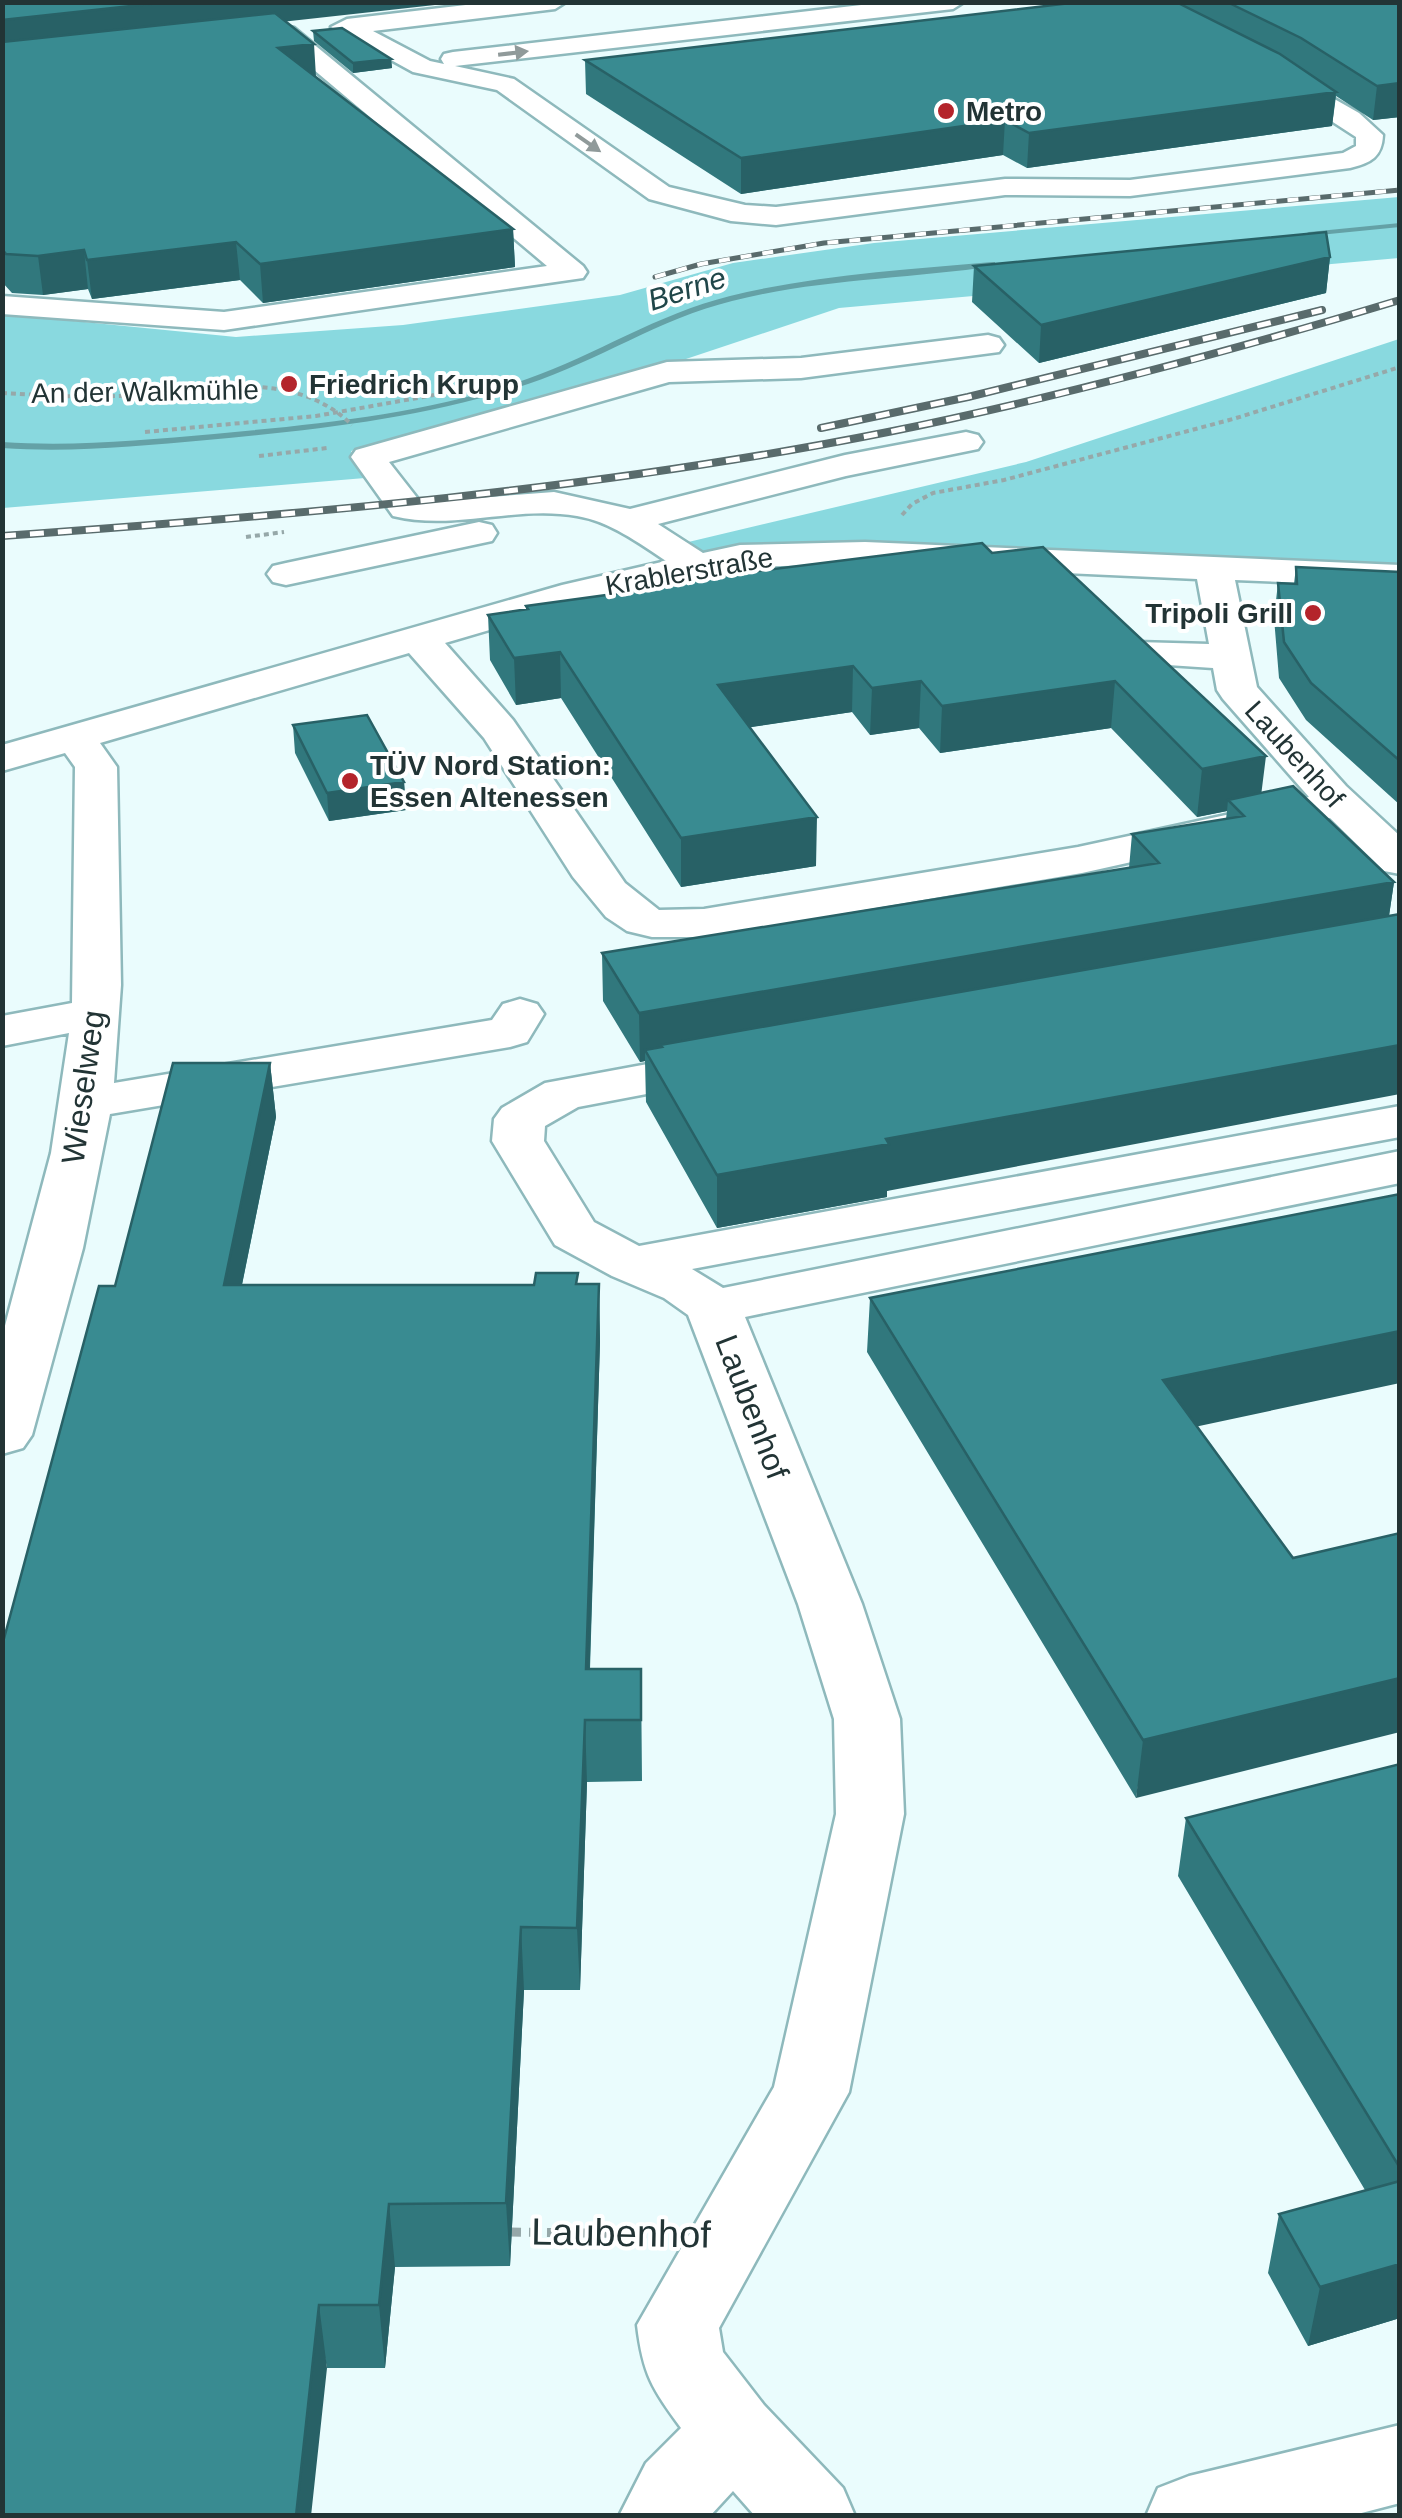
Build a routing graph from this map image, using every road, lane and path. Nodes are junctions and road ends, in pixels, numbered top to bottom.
1 (555, 2) edge
2 (953, 2) edge
3 (347, 26) junction
4 (1252, 62) edge
5 (416, 64) junction
6 (2, 305) edge
7 (988, 345) dead end
8 (1400, 367) edge
9 (2, 394) edge
10 (434, 395) dead end
11 (342, 411) junction
12 (144, 432) dead end
13 (966, 442) dead end
14 (352, 452) junction
15 (259, 456) dead end
16 (618, 516) junction
17 (844, 553) junction
18 (694, 564) junction
19 (1214, 568) junction
20 (286, 574) dead end
21 (1400, 576) edge
22 (418, 640) junction
23 (1137, 654) edge
24 (1231, 656) junction
25 (75, 738) junction
26 (2, 758) edge
27 (1338, 802) junction
28 (1400, 861) edge
29 (96, 1013) junction
30 (520, 1014) dead end
31 (2, 1031) edge
32 (762, 1058) edge
33 (86, 1103) junction
34 (1400, 1121) edge
35 (1400, 1167) edge
36 (631, 1264) junction
37 (713, 1307) junction
38 (2, 1436) edge
39 (511, 2232) edge
40 (730, 2234) junction
41 (734, 2432) junction
42 (1385, 2469) edge
43 (662, 2516) edge
44 (812, 2516) edge
45 (1189, 2516) edge

1 - 3 street
5 -> 2 street
3 - 5 street
3 - 6 street
5 -> 4 street
7 - 14 street
8 - 17 path
9 - 11 path, An der Walkmühle
10 - 11 path
11 - 12 path
13 - 16 street
14 - 15 path
14 - 16 street
16 - 18 street
16 - 20 street
17 - 18 street, Krablerstraße
17 - 19 street, Krablerstraße
18 - 22 street, Krablerstraße
19 - 21 street, Krablerstraße
19 - 24 street, Laubenhof
22 - 25 street, Krablerstraße
22 - 27 street
23 - 24 street
24 - 27 street, Laubenhof
25 - 26 street, Krablerstraße
25 - 29 street, Wieselweg
27 - 28 street, Laubenhof
29 - 31 street
29 - 33 street, Wieselweg
30 - 33 street
32 - 36 street, Laubenhof
33 - 38 street, Wieselweg
34 - 36 street
35 - 37 street
36 - 37 street, Laubenhof
37 - 40 street, Laubenhof
39 - 40 path, Laubenhof
40 - 41 street, Laubenhof
41 - 43 street
41 - 44 street, Laubenhof
42 - 45 street

